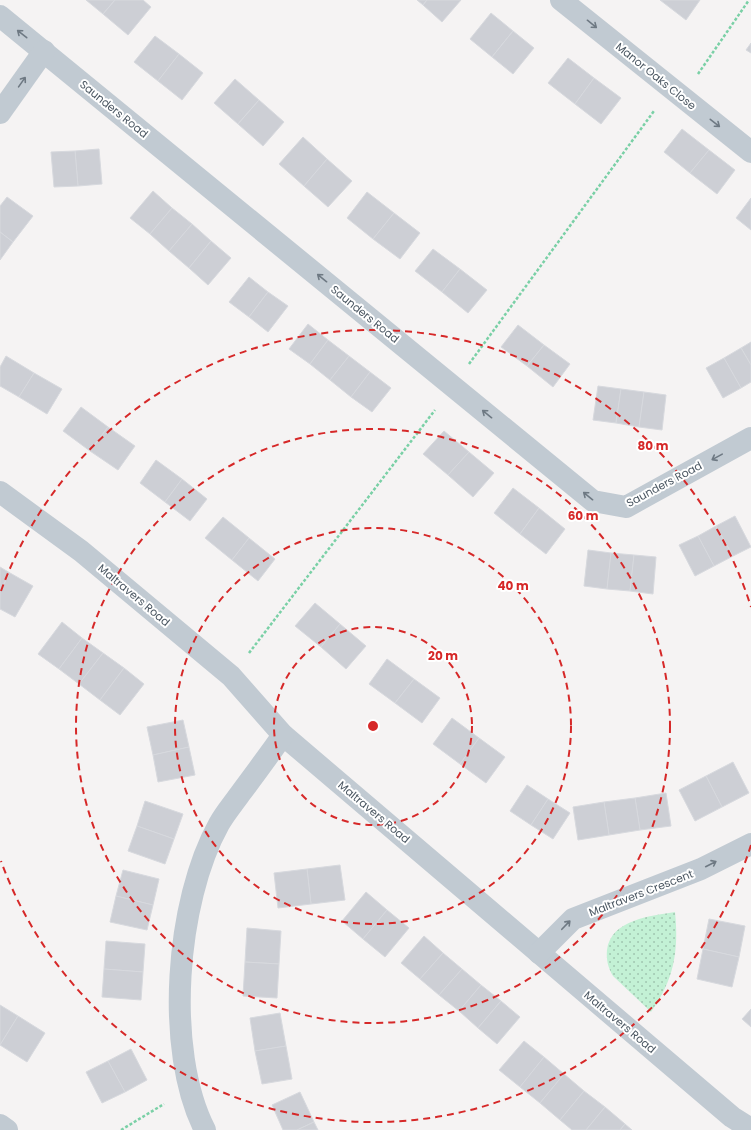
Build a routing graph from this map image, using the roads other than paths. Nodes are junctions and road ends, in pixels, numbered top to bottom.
1 (561, 0) edge
2 (0, 16) edge
3 (44, 51) junction
4 (0, 112) edge
5 (751, 152) edge
6 (751, 438) edge
7 (0, 492) edge
8 (283, 735) junction
9 (751, 844) edge
10 (539, 953) junction
11 (0, 1125) edge
12 (751, 1129) edge
13 (7, 1130) edge
14 (205, 1130) edge

1 -> 5 street, Manor Oaks Close
3 -> 2 street, Saunders Road
4 -> 3 street
6 -> 3 street, Saunders Road
7 - 8 street, Maltravers Road
8 - 10 street, Maltravers Road
8 - 14 street
10 -> 9 street, Maltravers Crescent
10 - 12 street, Maltravers Road
11 - 13 street

